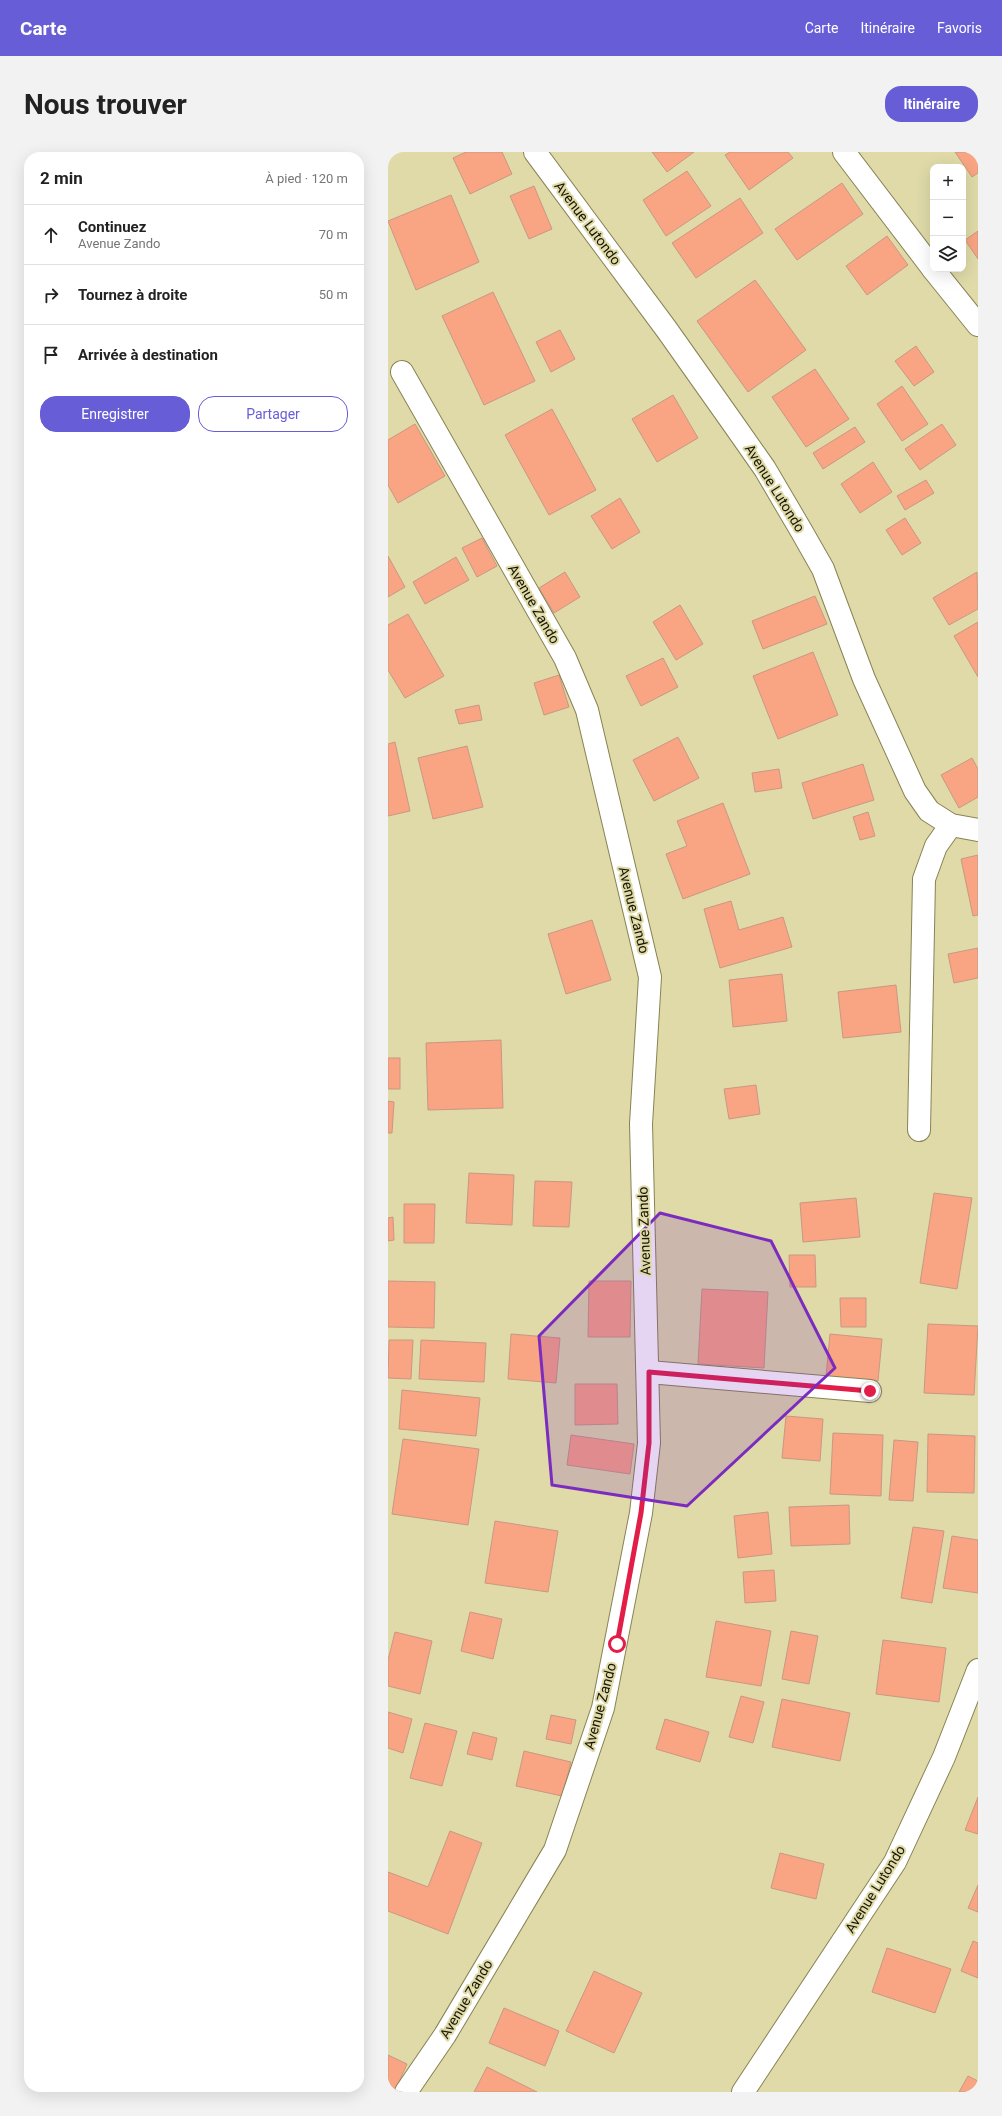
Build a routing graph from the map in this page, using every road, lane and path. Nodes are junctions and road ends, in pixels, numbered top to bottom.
1 (535, 152) edge
2 (844, 152) edge
3 (930, 265) edge
4 (935, 272) edge
5 (978, 324) edge
6 (402, 372) dead end
7 (951, 825) junction
8 (978, 830) edge
9 (919, 1130) dead end
10 (649, 1372) junction
11 (870, 1391) dead end
12 (978, 1670) edge
13 (406, 2092) edge
14 (743, 2092) edge

1 - 7 street, Avenue Lutondo
2 - 3 street
4 - 5 street
6 - 10 street, Avenue Zando
7 - 8 street, Avenue Lutondo
7 - 9 street
10 - 11 street
10 - 13 street, Avenue Zando
12 - 14 street, Avenue Lutondo

